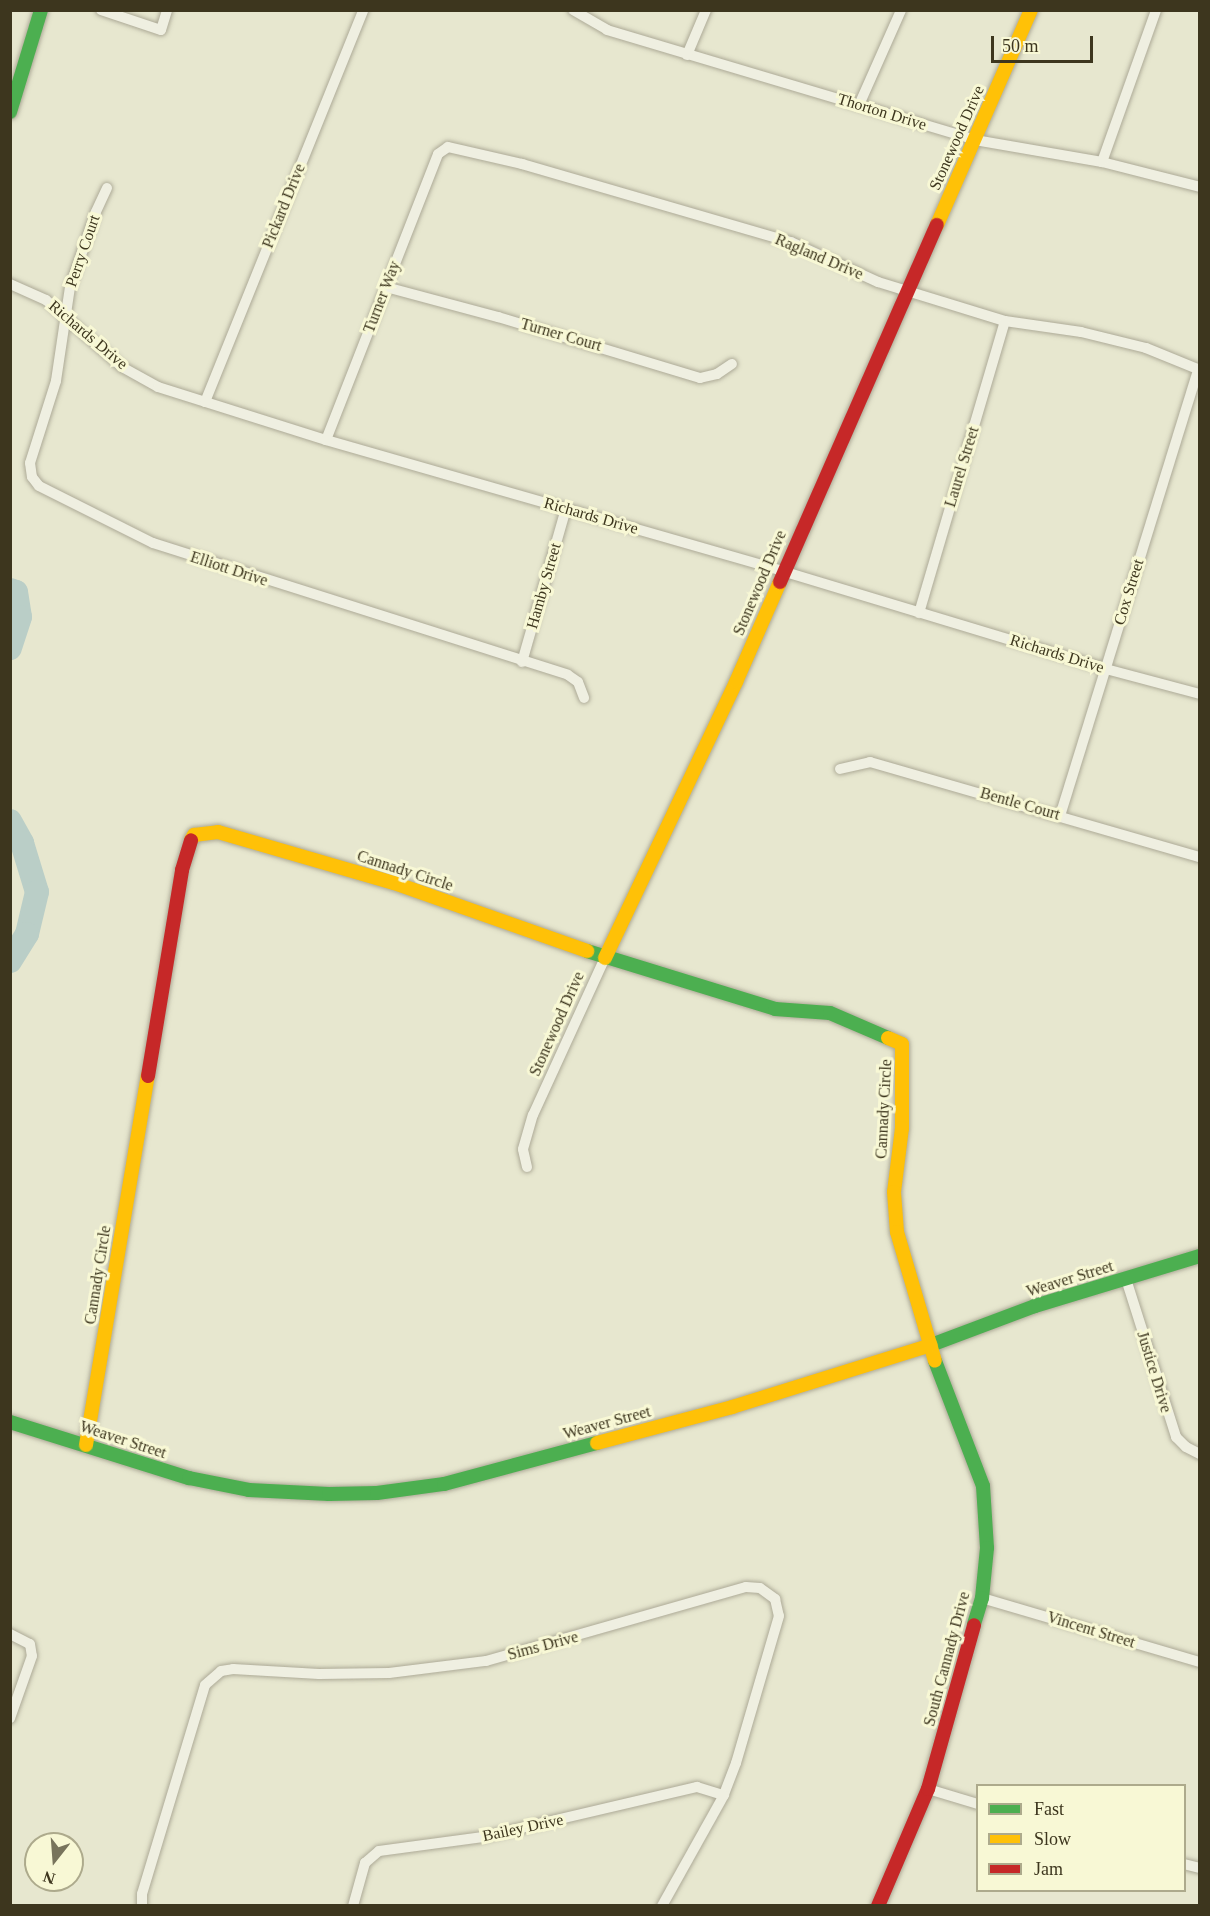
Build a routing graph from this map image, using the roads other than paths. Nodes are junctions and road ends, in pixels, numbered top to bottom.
1 (41, 10) edge
2 (101, 10) edge
3 (167, 10) edge
4 (363, 10) edge
5 (573, 10) edge
6 (706, 10) edge
7 (902, 10) edge
8 (1031, 10) edge
9 (1156, 10) edge
10 (687, 55) junction
11 (859, 105) junction
12 (10, 112) edge
13 (975, 140) junction
14 (438, 154) joint
15 (1102, 162) junction
16 (1200, 187) edge
17 (107, 188) dead end
18 (10, 284) edge
19 (386, 287) junction
20 (907, 291) junction
21 (65, 317) junction
22 (1005, 321) junction
23 (732, 364) dead end
24 (1199, 369) edge
25 (205, 402) junction
26 (326, 440) junction
27 (566, 509) junction
28 (782, 572) junction
29 (919, 613) junction
30 (522, 662) junction
31 (1106, 669) junction
32 (1200, 694) edge
33 (584, 698) dead end
34 (840, 769) dead end
35 (1060, 816) junction
36 (1200, 857) edge
37 (605, 958) junction
38 (527, 1167) dead end
39 (1200, 1256) edge
40 (1125, 1279) junction
41 (929, 1346) junction
42 (10, 1422) edge
43 (87, 1445) junction
44 (1200, 1454) edge
45 (982, 1598) junction
46 (10, 1634) edge
47 (1200, 1662) edge
48 (10, 1718) edge
49 (928, 1789) junction
50 (724, 1795) junction
51 (976, 1803) edge
52 (142, 1905) edge
53 (353, 1905) edge
54 (662, 1905) edge
55 (878, 1905) edge

1 - 12 street
2 - 3 street
4 - 25 street, Pickard Drive
5 - 10 street, Thorton Drive
6 - 10 street
7 - 11 street
8 - 13 street, Stonewood Drive
9 - 15 street
10 - 11 street, Thorton Drive
11 - 13 street, Thorton Drive
13 - 15 street, Thorton Drive
13 - 20 street, Stonewood Drive
14 - 19 street, Turner Way
14 - 20 street, Ragland Drive
15 - 16 street, Thorton Drive
17 - 21 street, Perry Court
18 - 21 street, Richards Drive
19 - 23 street, Turner Court
19 - 26 street, Turner Way
20 - 22 street, Ragland Drive
20 - 28 street, Stonewood Drive
21 - 25 street, Richards Drive
21 - 30 street, Elliott Drive
22 - 24 street, Ragland Drive
22 - 29 street, Laurel Street
24 - 31 street, Cox Street
25 - 26 street, Richards Drive
26 - 27 street, Richards Drive
27 - 28 street, Richards Drive
27 - 30 street, Hamby Street
28 - 29 street, Richards Drive
28 - 37 street, Stonewood Drive
29 - 31 street, Richards Drive
30 - 33 street, Elliott Drive
31 - 32 street, Richards Drive
31 - 35 street, Cox Street
34 - 35 street, Bentle Court
35 - 36 street, Bentle Court
37 - 38 street, Stonewood Drive
37 - 41 street, Cannady Circle
37 - 43 street, Cannady Circle
39 - 40 street, Weaver Street
40 - 41 street, Weaver Street
40 - 44 street, Justice Drive
41 - 43 street, Weaver Street
41 - 45 street, South Cannady Drive
42 - 43 street, Weaver Street
45 - 47 street, Vincent Street
45 - 49 street, South Cannady Drive
46 - 48 street
49 - 51 street
49 - 55 street, South Cannady Drive
50 - 52 street, Sims Drive
50 - 53 street, Bailey Drive
50 - 54 street, Sims Drive

